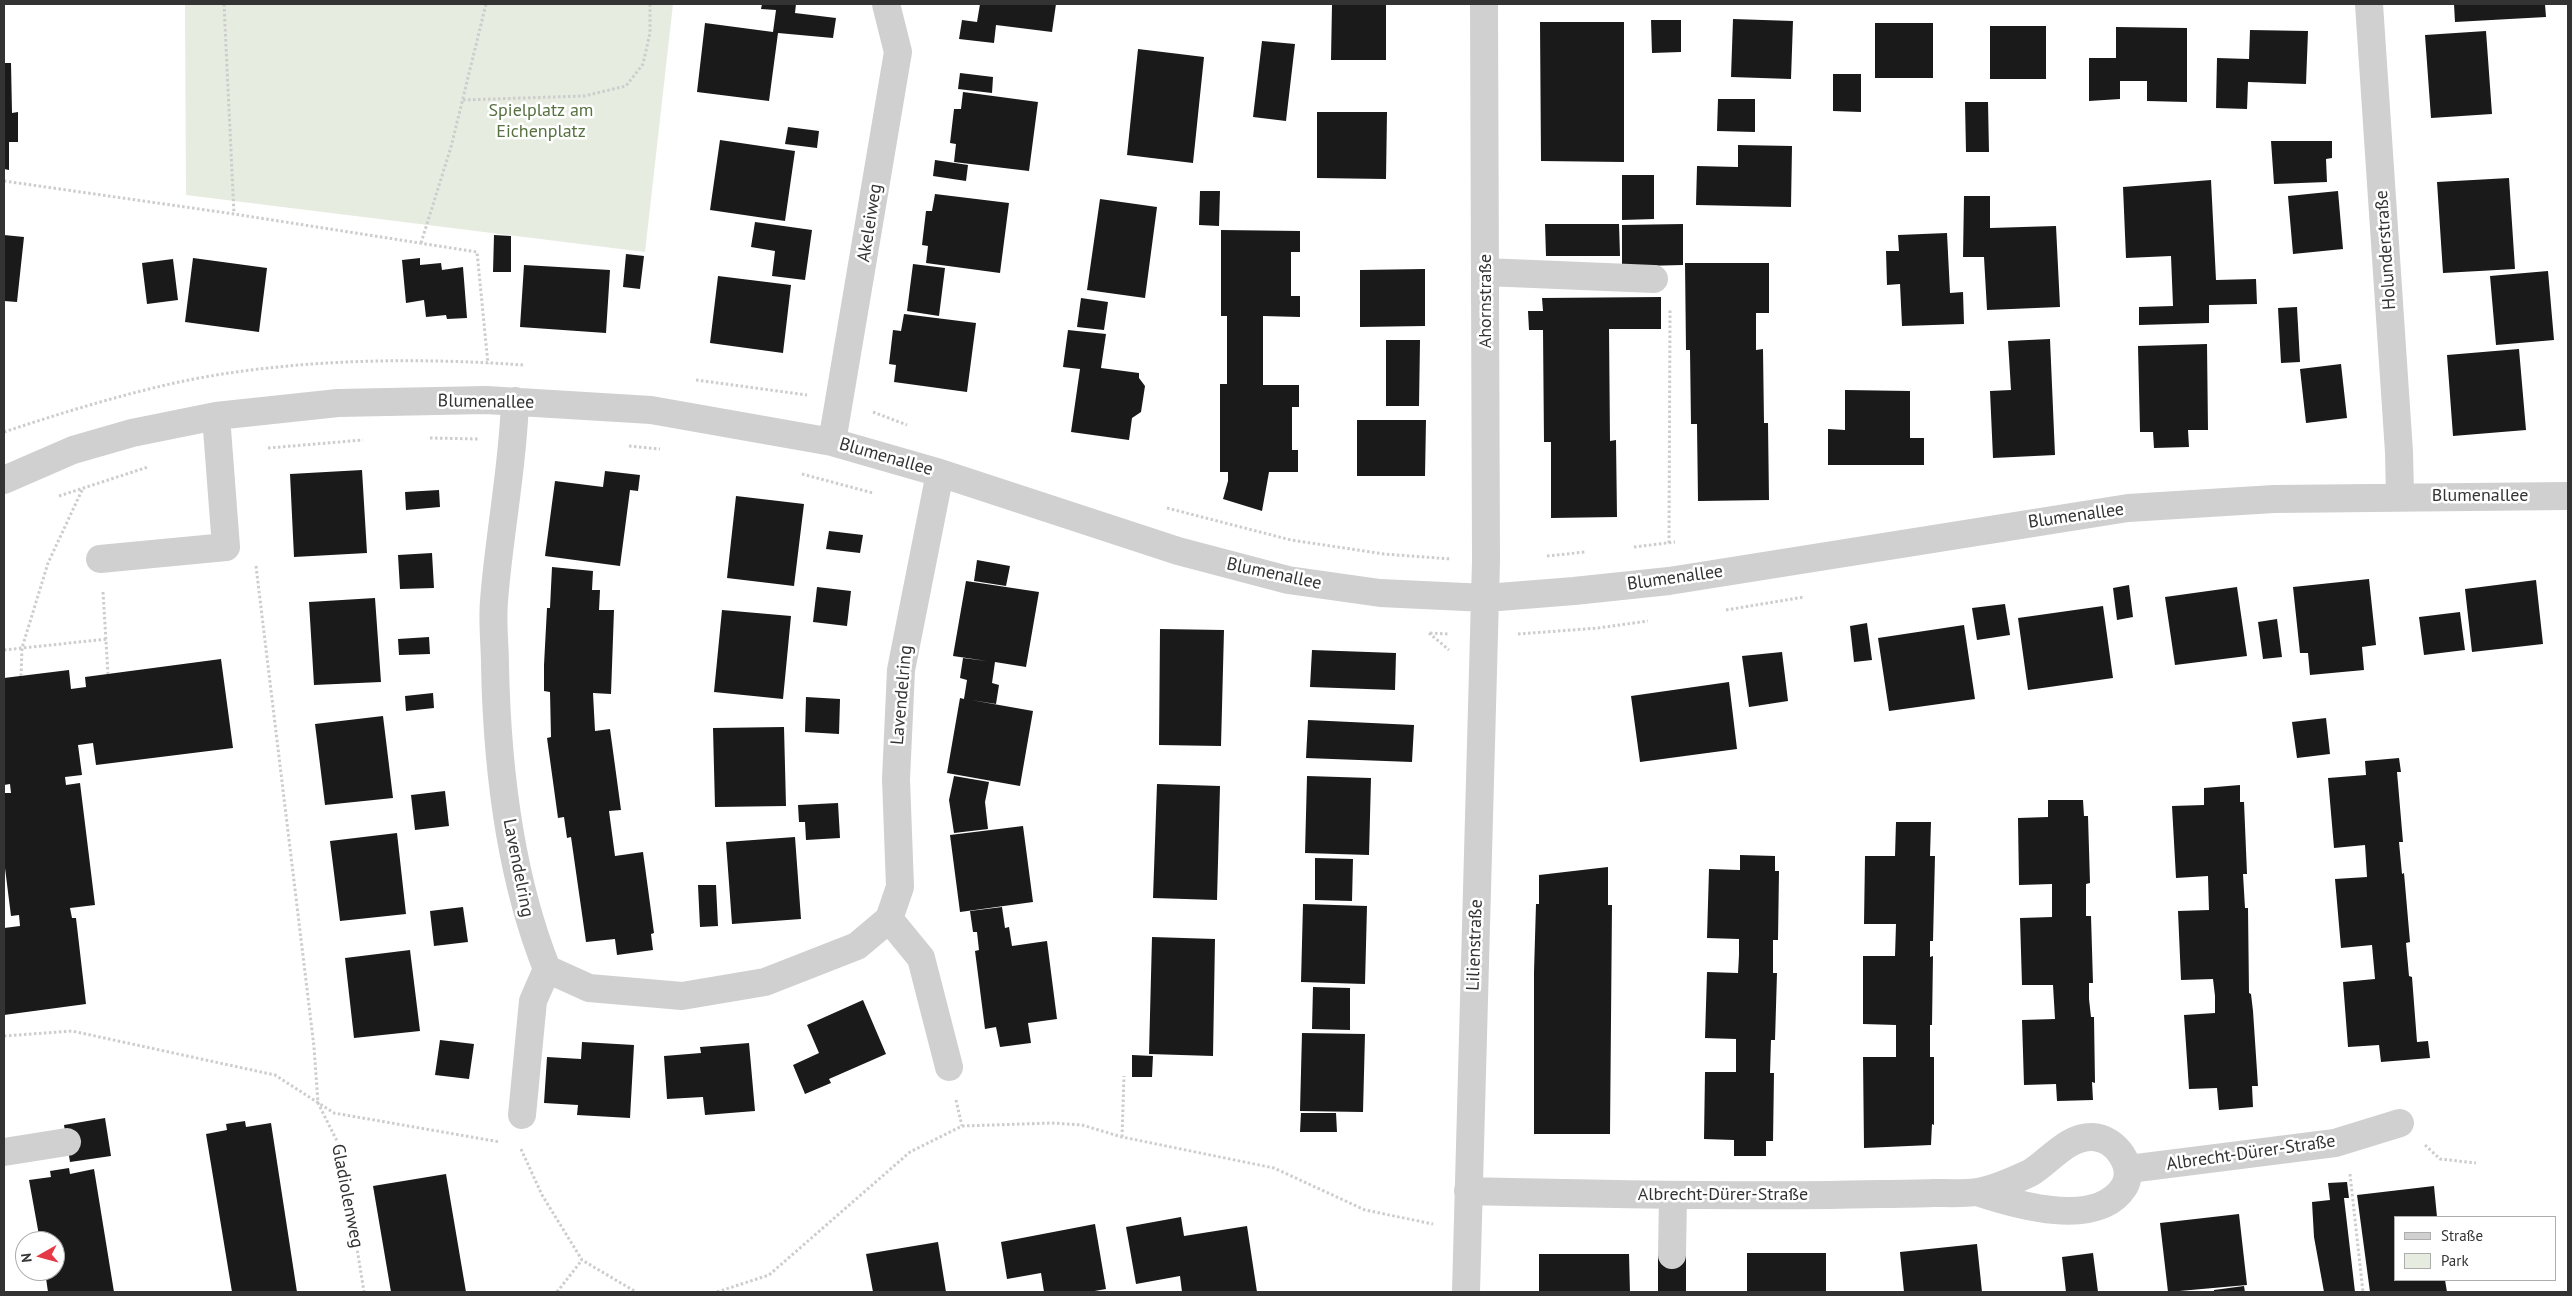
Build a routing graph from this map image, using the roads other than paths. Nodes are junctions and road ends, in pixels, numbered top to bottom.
1 (886, 4) edge
2 (1484, 4) edge
3 (2369, 4) edge
4 (1485, 272) junction
5 (1654, 279) road end
6 (515, 401) junction
7 (216, 416) junction
8 (832, 442) junction
9 (940, 473) junction
10 (4, 480) edge
11 (2400, 496) junction
12 (2568, 496) edge
13 (100, 559) road end
14 (1486, 598) junction
15 (889, 919) junction
16 (547, 969) junction
17 (949, 1067) dead end
18 (522, 1114) dead end
19 (2400, 1123) road end
20 (67, 1142) dead end
21 (4, 1152) edge
22 (2129, 1169) junction
23 (1468, 1191) junction
24 (1977, 1192) junction
25 (1673, 1196) junction
26 (1672, 1255) dead end
27 (1466, 1292) edge

1 - 8 street, Akeleiweg
2 - 4 street, Ahornstraße
3 - 11 street, Holunderstraße
4 - 5 street
4 - 14 street, Ahornstraße
6 - 7 street, Blumenallee
6 - 8 street, Blumenallee
6 - 16 street, Lavendelring
7 - 10 street, Blumenallee
7 - 13 street
8 - 9 street, Blumenallee
9 - 14 street, Blumenallee
9 - 15 street, Lavendelring
11 - 12 street, Blumenallee
11 - 14 street, Blumenallee
14 - 23 street, Lilienstraße
15 - 16 street
15 - 17 street
16 - 18 street
19 - 22 street, Albrecht-Dürer-Straße
20 - 21 street
22 - 24 street, Albrecht-Dürer-Straße
22 - 24 street, Albrecht-Dürer-Straße
23 - 25 street, Albrecht-Dürer-Straße
23 - 27 street, Lilienstraße
24 - 25 street, Albrecht-Dürer-Straße
25 - 26 street

